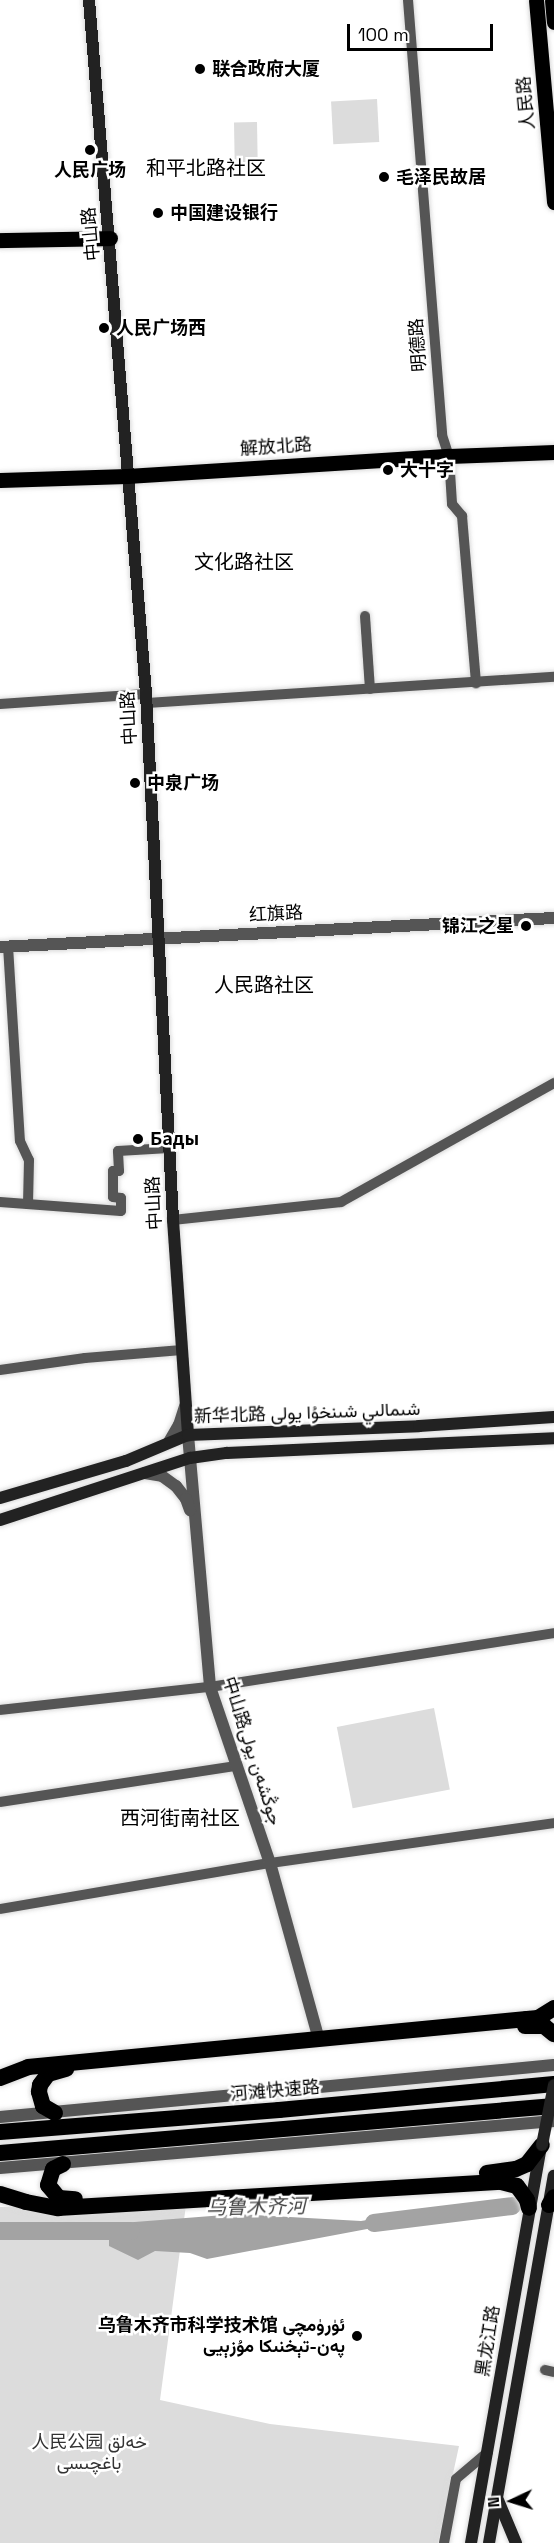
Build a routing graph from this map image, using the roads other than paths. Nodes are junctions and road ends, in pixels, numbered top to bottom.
1 (89, 0) edge
2 (408, 0) edge
3 (536, 0) edge
4 (552, 0) edge
5 (554, 22) edge
6 (554, 202) edge
7 (110, 238) junction
8 (0, 240) edge
9 (554, 452) edge
10 (449, 456) junction
11 (128, 476) junction
12 (0, 480) edge
13 (364, 616) dead end
14 (554, 677) edge
15 (476, 683) junction
16 (370, 689) junction
17 (146, 699) junction
18 (0, 704) edge
19 (554, 918) edge
20 (158, 938) junction
21 (4, 946) edge
22 (554, 1083) edge
23 (169, 1148) junction
24 (0, 1202) edge
25 (28, 1204) junction
26 (173, 1220) junction
27 (182, 1350) junction
28 (0, 1370) edge
29 (185, 1393) junction
30 (554, 1417) edge
31 (188, 1435) junction
32 (554, 1438) edge
33 (169, 1442) junction
34 (190, 1458) junction
35 (146, 1473) junction
36 (0, 1498) edge
37 (0, 1520) edge
38 (196, 1527) junction
39 (554, 1632) edge
40 (210, 1687) junction
41 (0, 1710) edge
42 (236, 1766) junction
43 (0, 1802) edge
44 (554, 1823) edge
45 (270, 1863) junction
46 (0, 1909) edge
47 (554, 2008) edge
48 (554, 2034) edge
49 (318, 2036) dead end
50 (554, 2065) edge
51 (0, 2078) edge
52 (554, 2085) edge
53 (554, 2106) edge
54 (55, 2113) junction
55 (0, 2117) edge
56 (554, 2121) edge
57 (0, 2132) edge
58 (542, 2145) junction
59 (0, 2153) edge
60 (63, 2164) junction
61 (0, 2168) edge
62 (554, 2176) edge
63 (0, 2194) edge
64 (551, 2201) edge
65 (529, 2208) junction
66 (488, 2452) junction
67 (497, 2496) junction
68 (444, 2543) edge
69 (471, 2543) edge
70 (489, 2543) edge
71 (516, 2543) edge

1 - 7 main road, 中山路
2 - 10 street, 明德路
3 - 6 main road, 人民路
4 - 5 main road
7 - 8 main road
7 - 11 main road, 中山路
9 - 10 main road, 解放北路
10 - 11 main road, 解放北路
10 - 15 street, 明德路
11 - 12 main road, 解放北路
11 - 17 main road, 中山路
13 - 16 street
14 - 15 street
15 - 16 street
16 - 17 street
17 - 18 street
17 - 20 main road, 中山路
19 - 20 street, 红旗路
20 - 21 street, 红旗路
20 - 23 main road, 中山路
21 - 25 street
22 - 26 street
23 - 25 street
23 - 26 main road, 中山路
24 - 25 street
26 - 27 main road, 中山路
27 - 28 street
27 - 29 main road, 中山路
29 - 31 main road, 中山路
29 - 33 street
30 - 31 main road, 新华北路 شىمالىي شىنخۇا يولى
31 - 33 main road, 新华北路 شىمالىي شىنخۇا يولى
31 - 34 street, 中山路جوڭشەن يولى
32 - 34 main road, 新华北路 شىمالىي شىنخۇا يولى
33 - 36 main road, 新华北路 شىمالىي شىنخۇا يولى
34 - 35 main road, 新华北路 شىمالىي شىنخۇا يولى
34 - 38 street, 中山路جوڭشەن يولى
35 - 37 main road, 新华北路 شىمالىي شىنخۇا يولى
35 - 38 street
38 - 40 street, 中山路جوڭشەن يولى
39 - 40 street
40 - 41 street
40 - 42 street, 中山路جوڭشەن يولى
42 - 43 street
42 - 45 street, 中山路جوڭشەن يولى
44 - 45 street
45 - 46 street
45 - 49 street, 中山路جوڭشەن يولى
47 - 51 highway
48 - 54 highway
50 - 54 street
52 - 57 highway, 河滩快速路
52 - 58 main road, 黑龙江路, bridge
53 - 59 highway
54 - 55 street
56 - 60 street
58 - 60 highway
58 - 65 main road, 黑龙江路
60 - 61 street
62 - 64 main road, 黑龙江路
63 - 65 highway
64 - 67 main road, 黑龙江路
65 - 66 main road, 黑龙江路
66 - 68 street
66 - 69 main road, 黑龙江路
67 - 70 main road, 黑龙江路
67 - 71 main road

